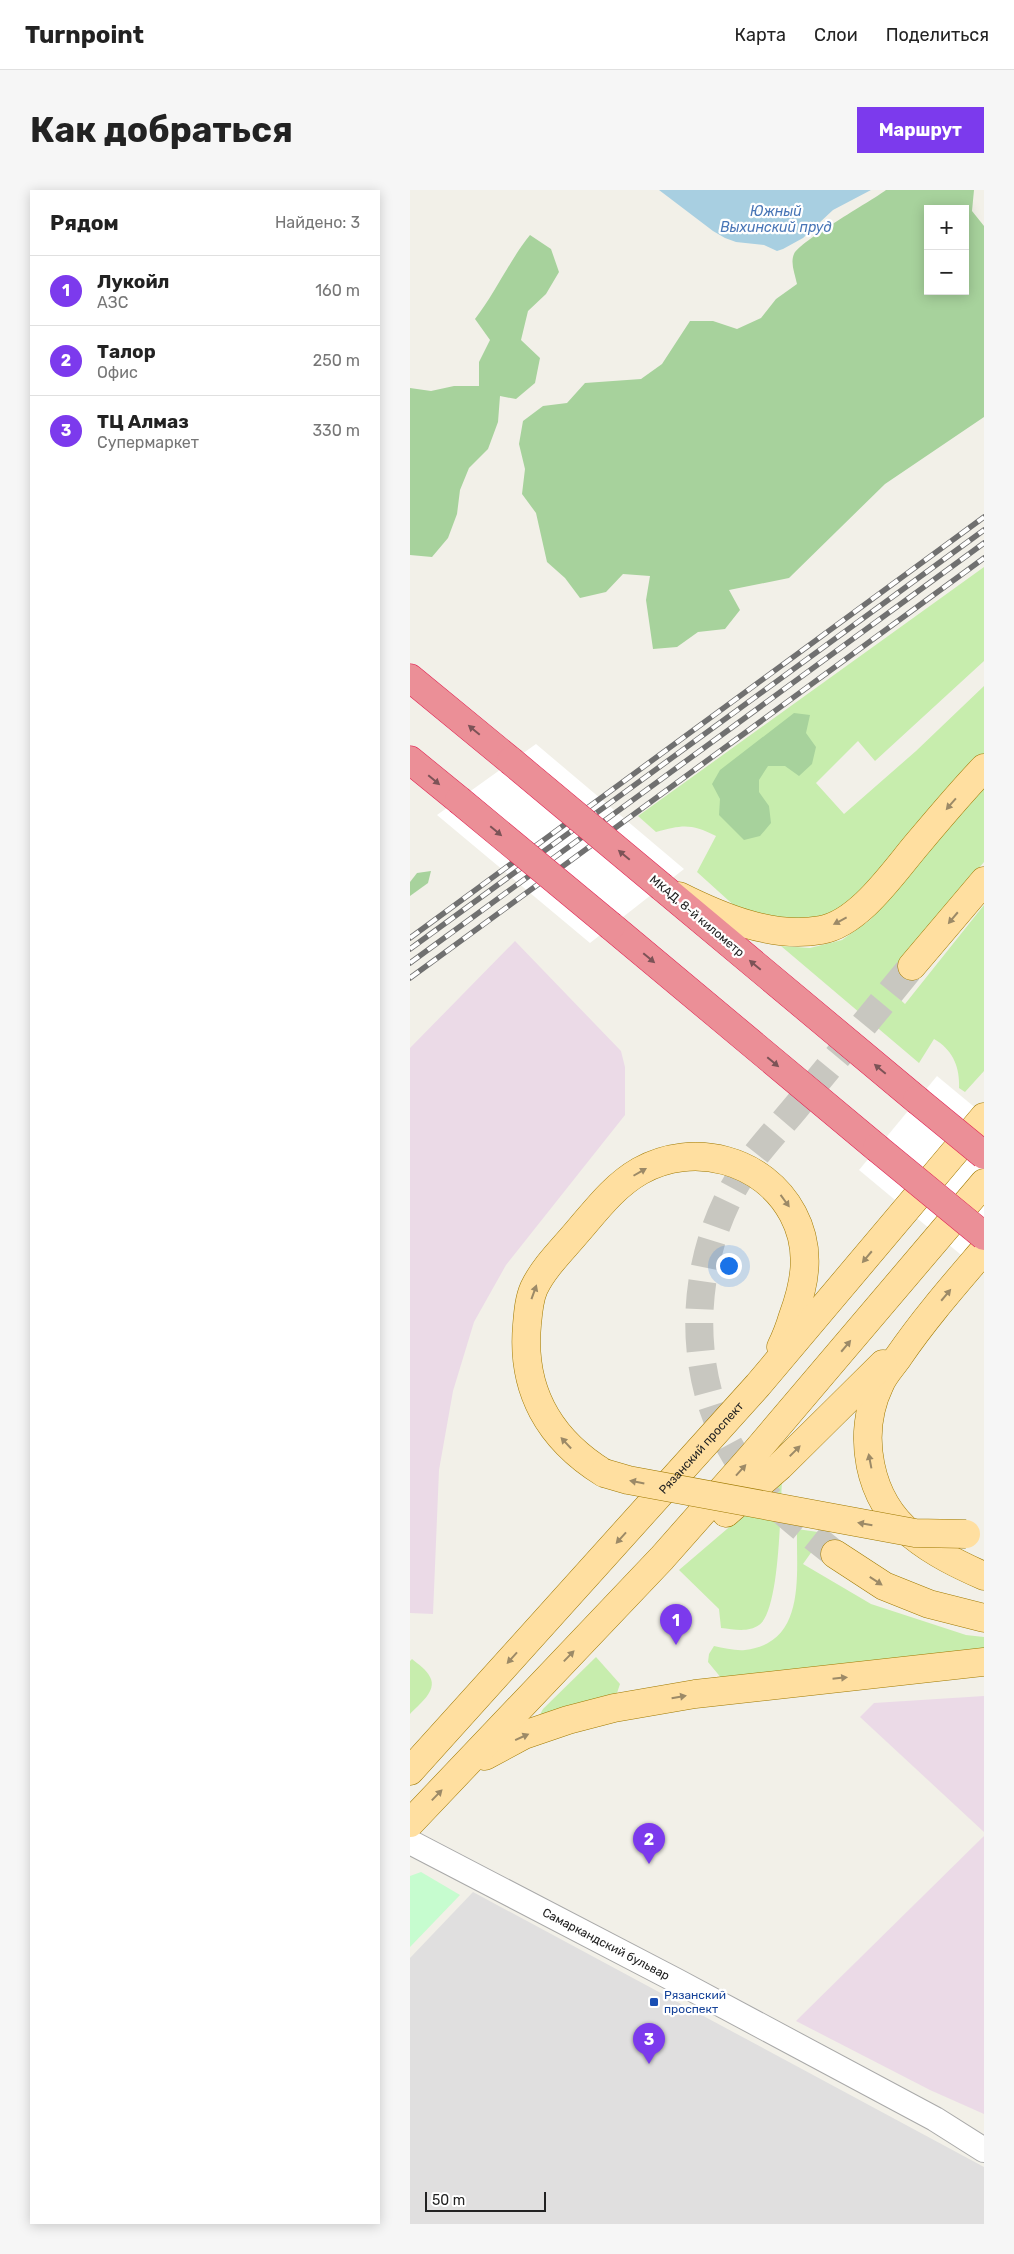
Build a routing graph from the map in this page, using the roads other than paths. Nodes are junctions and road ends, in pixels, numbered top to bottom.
1 (410, 678) edge
2 (410, 760) edge
3 (984, 768) edge
4 (984, 881) edge
5 (662, 886) junction
6 (912, 966) tunnel mouth
7 (984, 1117) edge
8 (984, 1155) edge
9 (984, 1183) edge
10 (984, 1236) edge
11 (984, 1250) edge
12 (915, 1332) junction
13 (758, 1386) junction
14 (975, 1533) edge
15 (836, 1554) tunnel mouth
16 (662, 1558) junction
17 (984, 1576) edge
18 (984, 1618) edge
19 (984, 1662) edge
20 (464, 1767) junction
21 (410, 1771) edge
22 (410, 1822) edge
23 (410, 1842) edge
24 (984, 2150) edge

5 -> 1 highway, МКАД, 8-й километр, bridge
2 -> 10 highway, bridge
3 -> 5 main road
4 -> 6 main road
8 -> 5 highway, МКАД, 8-й километр, bridge
7 -> 13 main road, Рязанский проспект
16 -> 9 main road
12 -> 11 main road
16 -> 12 main road
17 -> 12 main road
14 -> 13 main road, bridge
13 -> 21 main road, Рязанский проспект
15 -> 18 main road
20 -> 16 main road
20 -> 19 main road
22 -> 20 main road
23 - 24 street, Самаркандский бульвар

